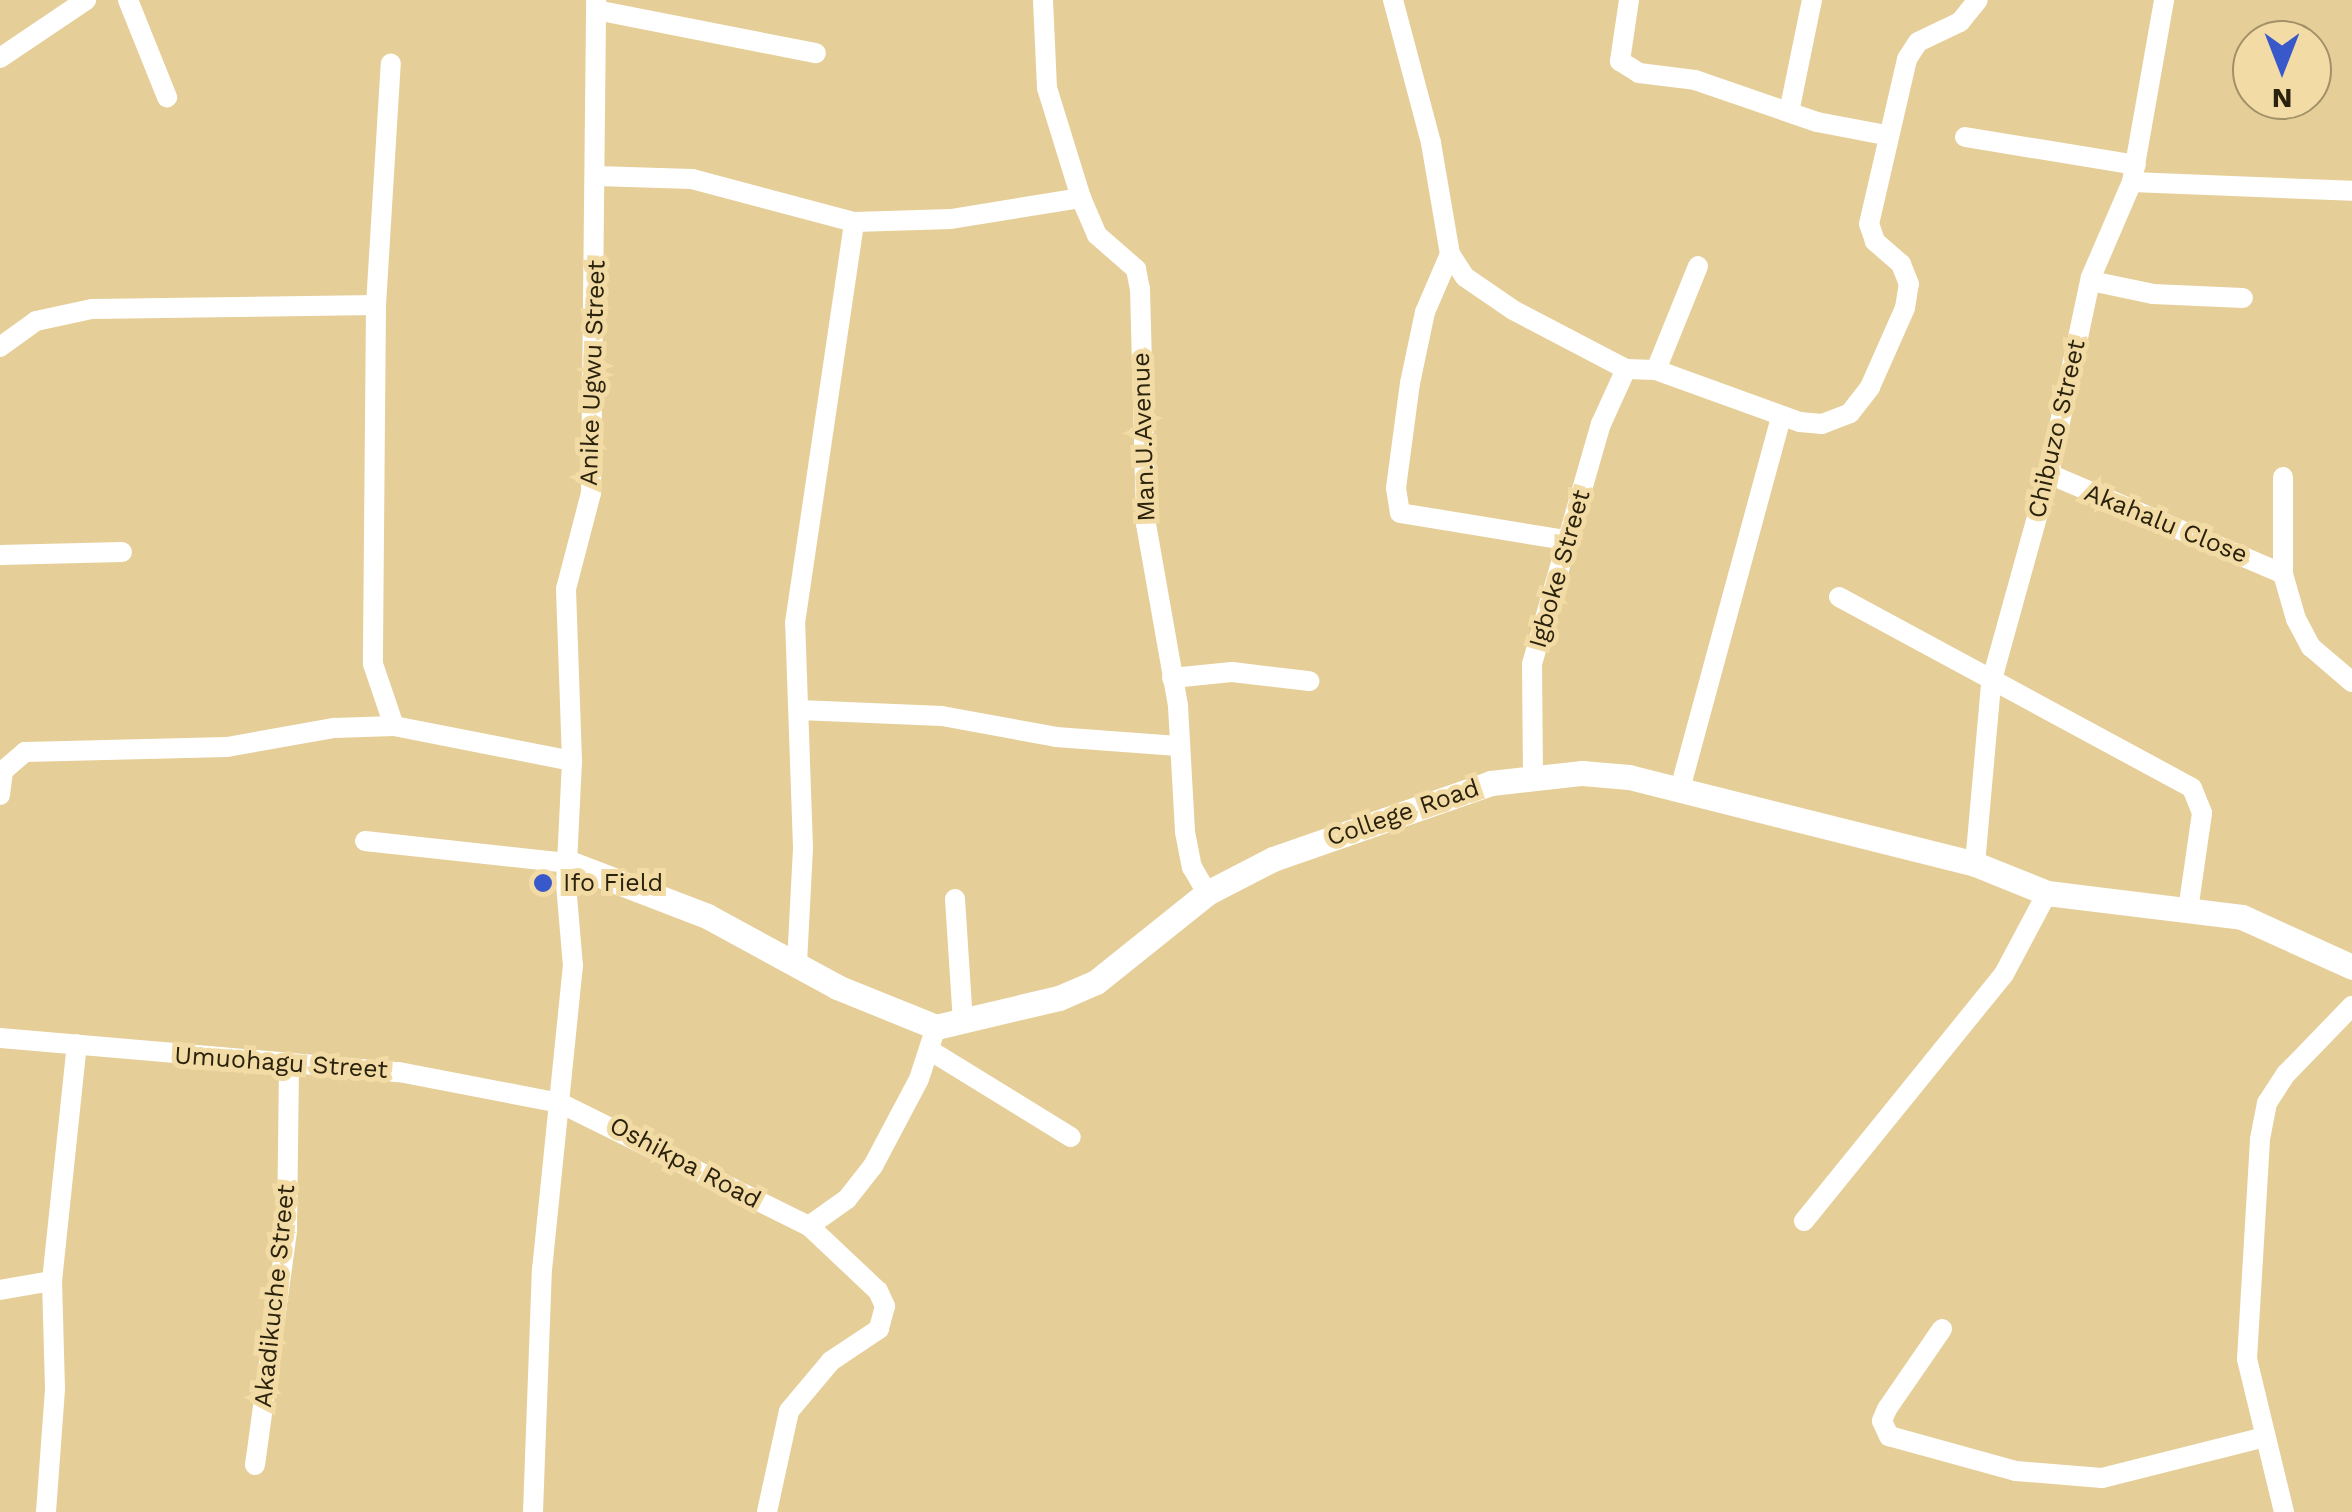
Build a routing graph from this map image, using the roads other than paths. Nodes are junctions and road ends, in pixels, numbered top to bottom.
1 (86, 0) edge
2 (128, 0) edge
3 (1043, 0) edge
4 (1393, 0) edge
5 (1628, 0) edge
6 (1812, 0) edge
7 (1978, 0) edge
8 (2164, 0) edge
9 (607, 4) edge
10 (816, 53) dead end
11 (0, 58) edge
12 (391, 63) dead end
13 (167, 97) dead end
14 (1788, 112) junction
15 (1884, 135) junction
16 (1965, 137) dead end
17 (2134, 174) junction
18 (596, 176) junction
19 (2352, 191) edge
20 (1081, 198) junction
21 (854, 222) junction
22 (1450, 254) junction
23 (1698, 266) dead end
24 (2091, 281) junction
25 (2243, 298) dead end
26 (376, 305) junction
27 (4, 335) edge
28 (1626, 369) junction
29 (1656, 370) junction
30 (1781, 416) junction
31 (2049, 474) junction
32 (2283, 477) dead end
33 (1571, 541) junction
34 (122, 552) dead end
35 (0, 555) edge
36 (2283, 574) junction
37 (1839, 597) dead end
38 (1172, 678) junction
39 (1308, 681) dead end
40 (2352, 682) edge
41 (1990, 683) junction
42 (799, 710) junction
43 (394, 726) junction
44 (1178, 746) junction
45 (572, 761) junction
46 (1533, 777) junction
47 (1680, 789) junction
48 (0, 795) edge
49 (364, 841) dead end
50 (569, 864) junction
51 (1975, 864) junction
52 (2047, 893) junction
53 (1207, 894) junction
54 (955, 899) dead end
55 (2188, 910) junction
56 (797, 963) junction
57 (2352, 966) edge
58 (2352, 1006) edge
59 (964, 1022) junction
60 (0, 1038) edge
61 (934, 1039) junction
62 (77, 1044) junction
63 (290, 1066) junction
64 (560, 1103) junction
65 (1072, 1137) dead end
66 (1804, 1222) dead end
67 (809, 1226) junction
68 (52, 1281) junction
69 (0, 1290) edge
70 (1942, 1329) dead end
71 (2265, 1437) junction
72 (255, 1465) dead end
73 (46, 1512) edge
74 (533, 1512) edge
75 (767, 1512) edge
76 (2284, 1512) edge

1 - 11 street
2 - 13 street
3 - 20 street, Man.U.Avenue
4 - 22 street
5 - 14 street
6 - 14 street
7 - 15 street
8 - 17 street, Chibuzo Street
9 - 10 street
9 - 18 street, Anike Ugwu Street
12 - 26 street
14 - 15 street
15 - 30 street
16 - 17 street
17 - 19 street
17 - 24 street, Chibuzo Street
18 - 21 street
18 - 45 street, Anike Ugwu Street
20 - 21 street
20 - 38 street, Man.U.Avenue
21 - 42 street
22 - 28 street
22 - 33 street
23 - 29 street
24 - 25 street
24 - 31 street, Chibuzo Street
26 - 27 street
26 - 43 street
28 - 29 street
28 - 33 street, Igboke Street
29 - 30 street
30 - 47 street
31 - 36 street, Akahalu Close
31 - 41 street, Chibuzo Street
32 - 36 street
33 - 46 street, Igboke Street
34 - 35 street
36 - 40 street
37 - 41 street
38 - 39 street
38 - 44 street, Man.U.Avenue
41 - 51 street, Chibuzo Street
41 - 55 street
42 - 44 street
42 - 56 street
43 - 45 street
43 - 48 street
44 - 53 street, Man.U.Avenue
45 - 50 street, Anike Ugwu Street
46 - 47 main road, College Road
46 - 53 main road, College Road
47 - 51 main road, College Road
49 - 50 street
50 - 56 main road
50 - 64 street, Anike Ugwu Street
51 - 52 main road, College Road
52 - 55 main road, College Road
52 - 66 street
53 - 59 main road, College Road
54 - 59 street
55 - 57 main road, College Road
56 - 61 main road
58 - 71 street
59 - 61 main road, College Road
60 - 62 street, Umuohagu Street
61 - 65 street
61 - 67 street
62 - 63 street, Umuohagu Street
62 - 68 street
63 - 64 street, Umuohagu Street
63 - 72 street, Akadikuche Street
64 - 67 street, Oshikpa Road
64 - 74 street, Anike Ugwu Street
67 - 75 street, Oshikpa Road
68 - 69 street
68 - 73 street
70 - 71 street
71 - 76 street

